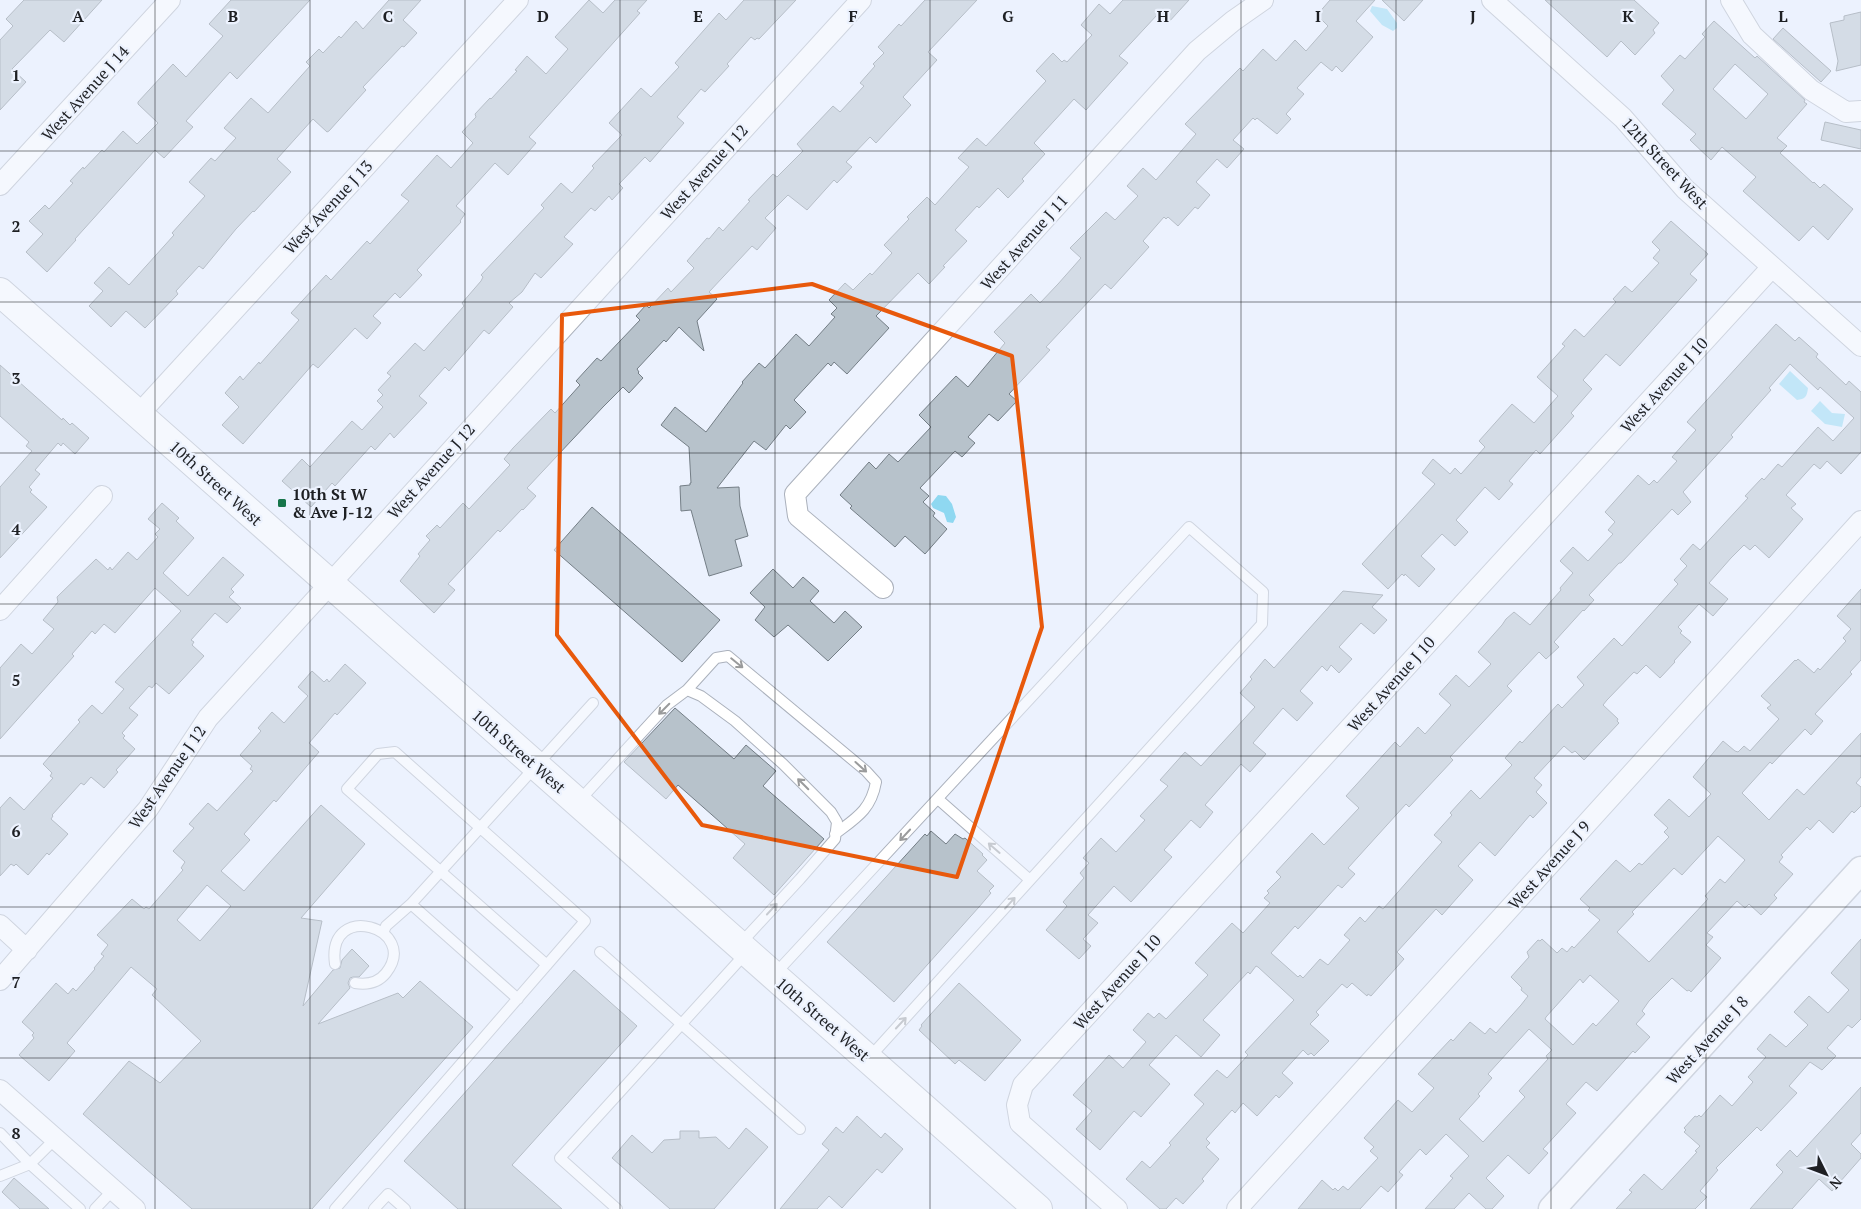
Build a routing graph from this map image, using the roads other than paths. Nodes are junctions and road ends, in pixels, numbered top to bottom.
1 (170, 0) edge
2 (518, 0) edge
3 (861, 0) edge
4 (1263, 0) edge
5 (1492, 0) edge
6 (1731, 0) edge
7 (1861, 112) edge
8 (0, 186) edge
9 (1772, 267) junction
10 (0, 292) edge
11 (1861, 346) edge
12 (139, 414) junction
13 (102, 496) dead end
14 (1861, 521) edge
15 (328, 584) junction
16 (883, 588) dead end
17 (0, 610) edge
18 (688, 690) junction
19 (593, 703) dead end
20 (536, 766) junction
21 (938, 799) junction
22 (578, 803) junction
23 (480, 829) junction
24 (835, 834) junction
25 (1861, 870) edge
26 (441, 871) junction
27 (1030, 880) junction
28 (411, 904) junction
29 (0, 925) edge
30 (383, 933) junction
31 (743, 948) junction
32 (28, 950) junction
33 (600, 952) dead end
34 (335, 964) dead end
35 (547, 965) junction
36 (774, 976) junction
37 (0, 980) edge
38 (355, 983) dead end
39 (518, 999) junction
40 (682, 1024) junction
41 (868, 1059) junction
42 (0, 1090) edge
43 (800, 1129) dead end
44 (0, 1133) edge
45 (55, 1139) junction
46 (30, 1164) junction
47 (0, 1176) edge
48 (113, 1190) junction
49 (80, 1209) edge
50 (96, 1209) edge
51 (135, 1209) edge
52 (335, 1209) edge
53 (374, 1209) edge
54 (404, 1209) edge
55 (617, 1209) edge
56 (1038, 1209) edge
57 (1118, 1209) edge
58 (1238, 1209) edge
59 (1552, 1209) edge

1 - 8 street, West Avenue J 14
2 - 12 street, West Avenue J 13
3 - 15 street, West Avenue J 12
4 - 16 street, West Avenue J 11
5 - 9 street, 12th Street West
6 - 7 street
9 - 11 street, 12th Street West
9 - 57 street, West Avenue J 10
10 - 12 main road, 10th Street West
12 - 15 main road, 10th Street West
13 - 17 street
14 - 58 street, West Avenue J 9
15 - 20 main road, 10th Street West
15 - 32 street, West Avenue J 12
18 -> 22 lane
24 -> 18 lane
18 -> 24 lane
19 - 20 lane
20 - 22 main road, 10th Street West
20 - 23 lane
27 -> 21 lane
21 - 27 lane
21 -> 36 lane
22 - 31 main road, 10th Street West
23 - 26 lane
23 - 26 lane
23 - 35 lane
31 -> 24 lane
25 - 59 street, West Avenue J 8
26 - 28 lane
26 - 35 lane
41 -> 27 lane
28 - 30 lane
28 - 39 lane
29 - 32 street
30 - 34 lane
30 - 38 lane
31 - 36 main road, 10th Street West
31 - 40 lane
32 - 37 street, West Avenue J 12
33 - 40 lane
35 - 39 lane
36 - 41 main road, 10th Street West
39 - 52 lane
40 - 43 lane
40 - 55 lane
41 - 56 main road, 10th Street West
42 - 45 street
44 - 46 lane
45 - 46 lane
45 - 48 street
46 - 47 lane
46 - 49 lane
48 - 50 lane
48 - 51 street
53 - 54 lane

